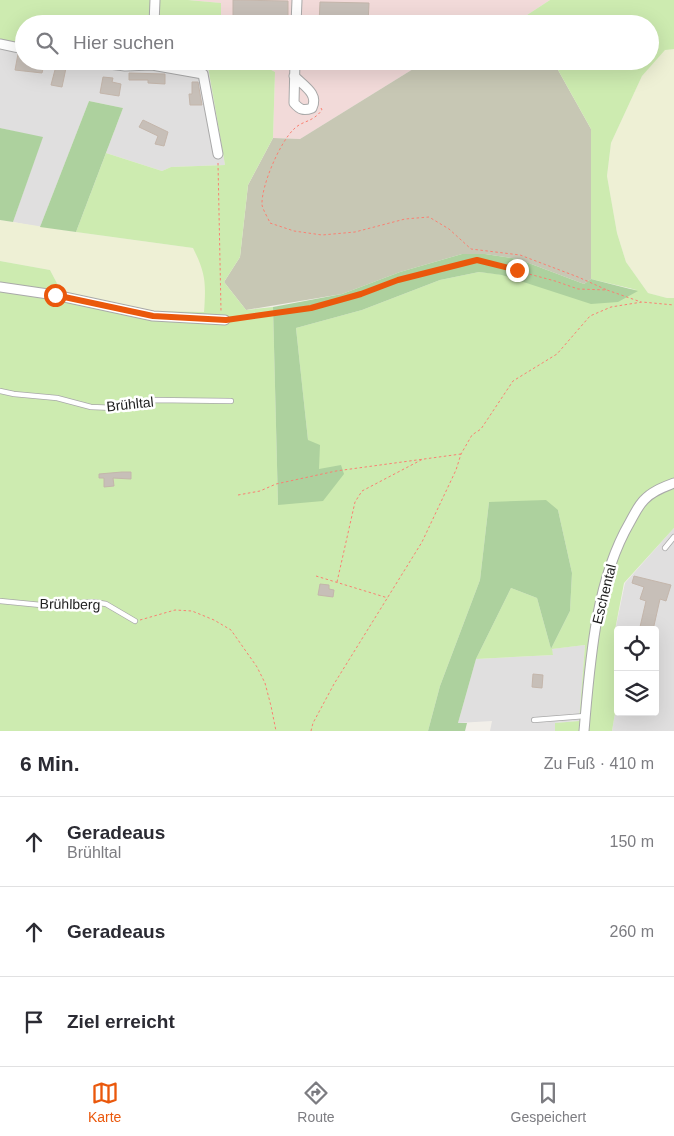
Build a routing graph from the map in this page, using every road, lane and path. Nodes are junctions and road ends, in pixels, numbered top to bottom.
1 (155, 0) edge
2 (297, 0) edge
3 (154, 15) edge
4 (296, 15) edge
5 (0, 44) edge
6 (15, 47) edge
7 (184, 70) edge
8 (294, 70) edge
9 (294, 76) junction
10 (316, 102) junction
11 (218, 154) joint
12 (0, 287) edge
13 (607, 290) junction
14 (642, 302) junction
15 (674, 305) edge
16 (223, 320) junction
17 (0, 391) edge
18 (231, 402) dead end
19 (461, 454) junction
20 (426, 458) junction
21 (674, 483) edge
22 (238, 495) dead end
23 (674, 537) edge
24 (665, 548) dead end
25 (316, 576) dead end
26 (338, 582) junction
27 (388, 598) junction
28 (0, 601) edge
29 (135, 621) joint
30 (585, 716) junction
31 (534, 720) dead end
32 (276, 731) edge
33 (311, 731) edge
34 (584, 731) edge

1 - 3 street
2 - 4 street
5 - 6 street
7 - 11 street
8 - 9 street
9 - 10 street
9 - 10 street
10 - 13 path
11 - 16 path
12 - 16 street
13 - 14 path
13 - 16 path
14 - 15 path
14 - 19 path
17 - 18 lane, Brühltal
19 - 20 path
19 - 27 path
20 - 22 path
20 - 26 path
21 - 30 street, Eschental
23 - 24 lane
25 - 26 path
26 - 27 path
27 - 33 path
28 - 29 lane, Brühlberg
29 - 32 path
30 - 31 lane
30 - 34 street, Eschental

